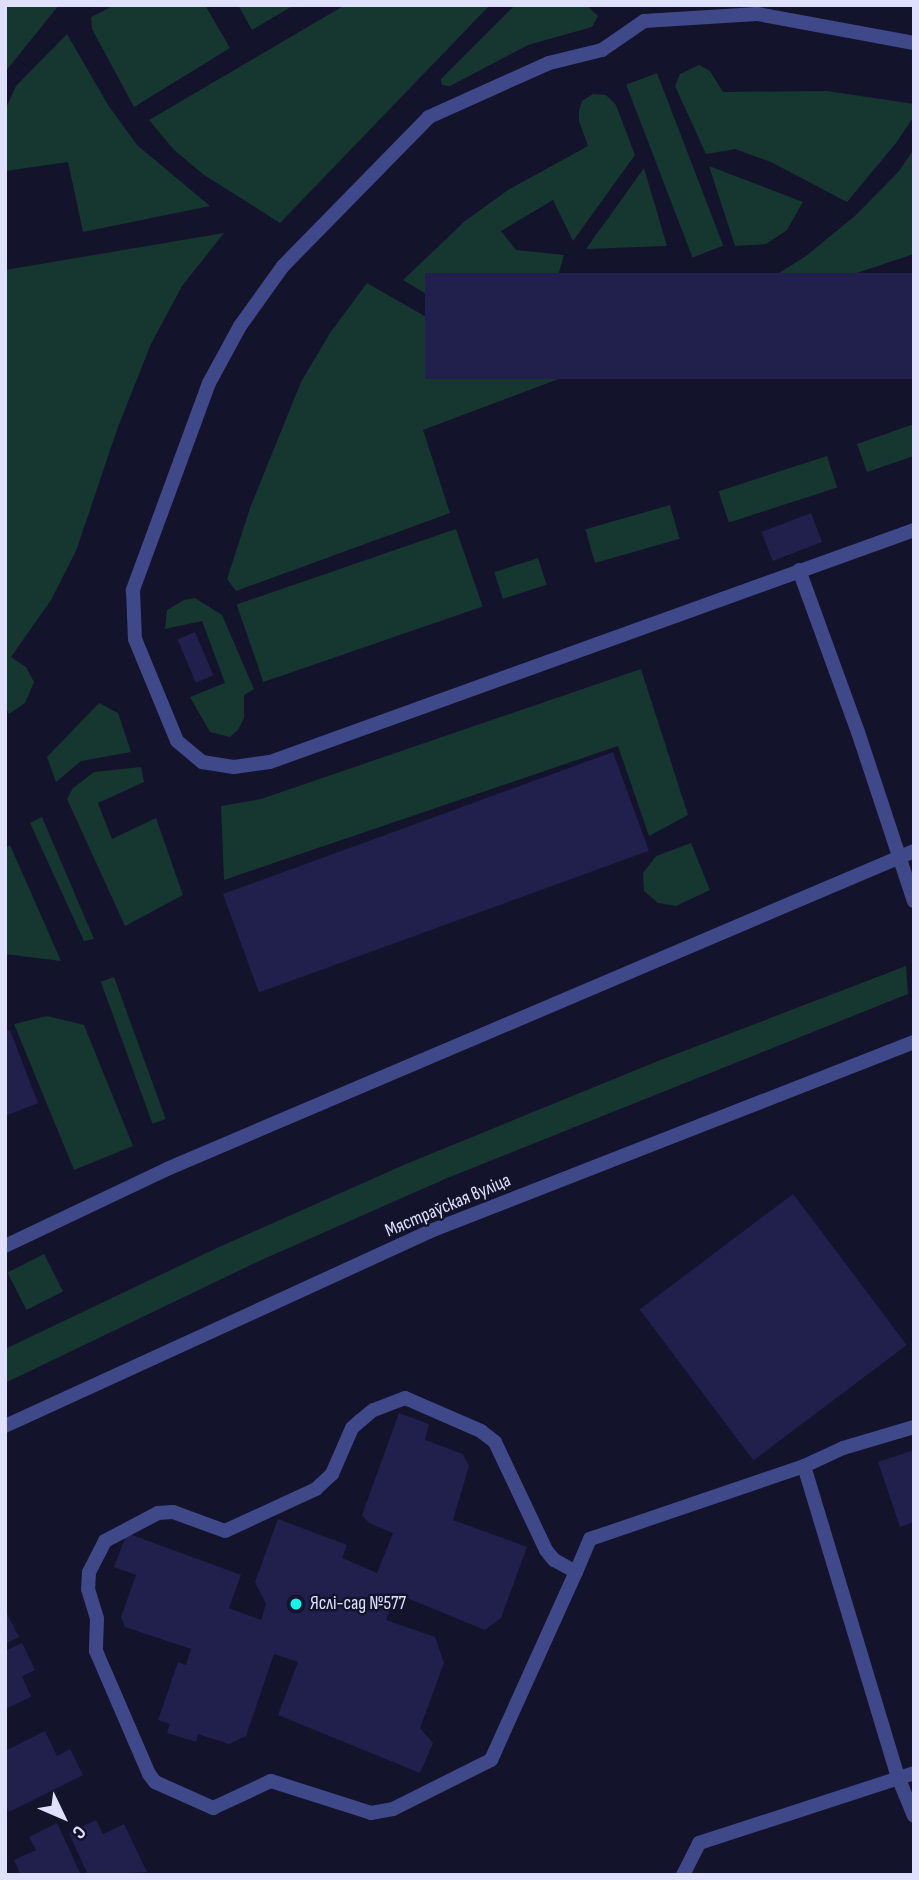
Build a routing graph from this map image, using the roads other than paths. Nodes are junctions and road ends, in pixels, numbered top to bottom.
1 (914, 43) edge
2 (914, 530) edge
3 (799, 570) junction
4 (914, 851) edge
5 (898, 856) junction
6 (914, 901) edge
7 (914, 1042) edge
8 (5, 1246) edge
9 (5, 1426) edge
10 (914, 1427) edge
11 (804, 1466) junction
12 (576, 1572) junction
13 (914, 1773) edge
14 (898, 1777) junction
15 (914, 1816) edge
16 (683, 1875) edge

1 - 3 street
2 - 3 street
3 - 5 street
4 - 5 street
5 - 6 street
5 - 8 street
7 - 9 street, Мястраўская вуліца
10 - 11 street
11 - 12 street
11 - 14 street
12 - 12 street
13 - 14 street
14 - 15 street
14 - 16 street

